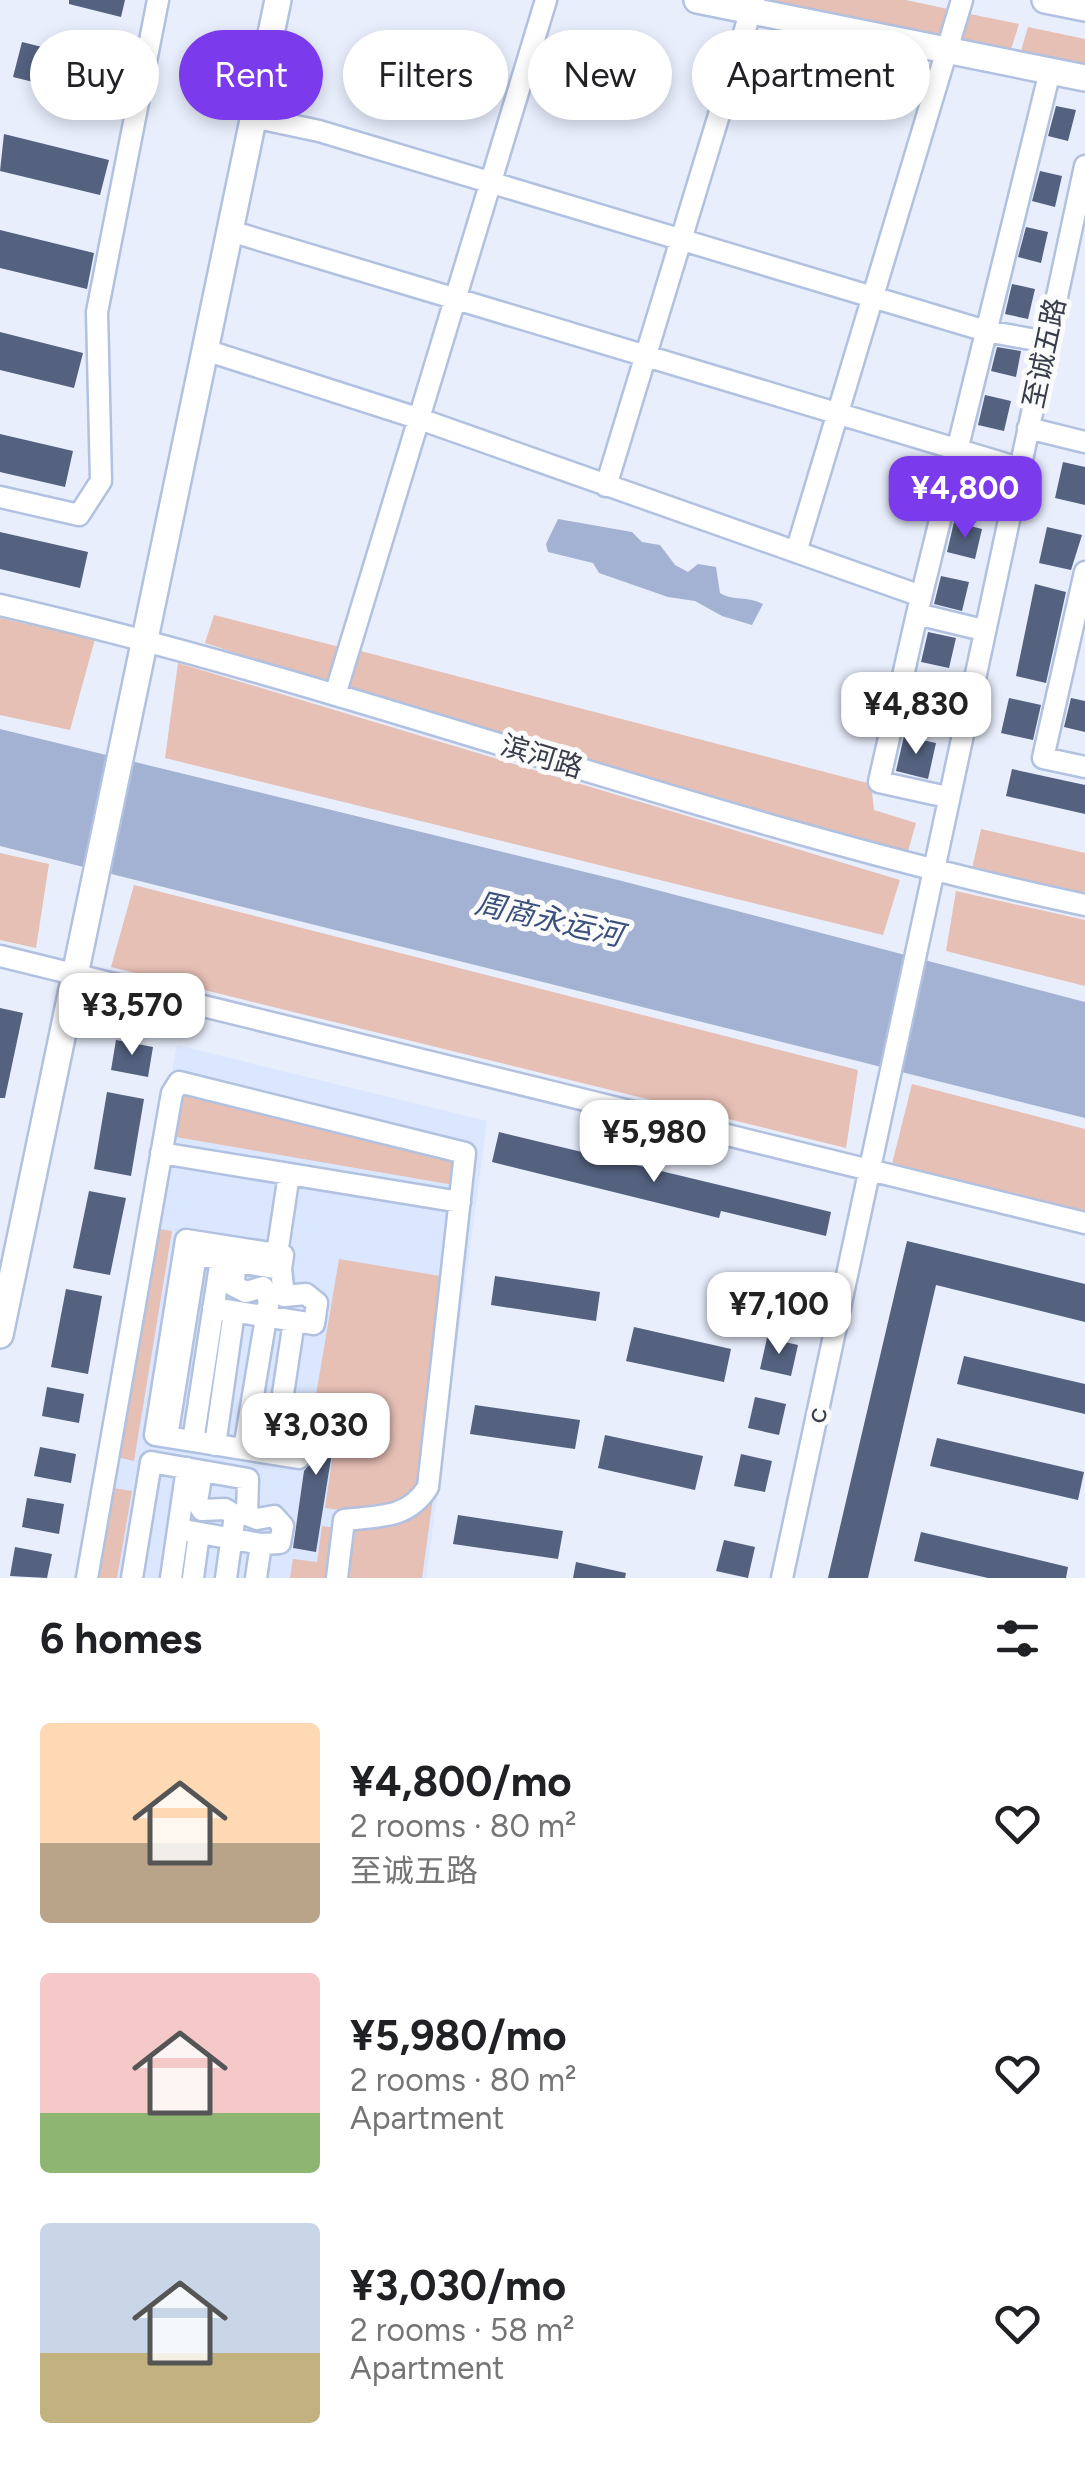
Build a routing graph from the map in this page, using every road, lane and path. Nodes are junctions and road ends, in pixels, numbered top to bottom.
1 (158, 0) edge
2 (278, 0) edge
3 (546, 0) edge
4 (698, 0) edge
5 (962, 0) edge
6 (1046, 0) edge
7 (753, 6) edge
8 (1085, 8) edge
9 (272, 30) edge
10 (948, 50) junction
11 (1050, 71) junction
12 (1085, 78) edge
13 (254, 120) edge
14 (264, 120) edge
15 (1085, 166) edge
16 (489, 181) junction
17 (230, 230) junction
18 (682, 240) junction
19 (453, 297) junction
20 (874, 298) junction
21 (986, 331) junction
22 (1046, 342) junction
23 (205, 350) junction
24 (646, 356) junction
25 (840, 414) junction
26 (417, 418) junction
27 (1028, 428) junction
28 (1085, 442) edge
29 (957, 450) junction
30 (1019, 468) junction
31 (606, 486) junction
32 (0, 497) edge
33 (796, 552) junction
34 (1085, 572) edge
35 (0, 605) edge
36 (919, 605) junction
37 (1080, 616) edge
38 (984, 630) junction
39 (145, 638) junction
40 (335, 694) junction
41 (1085, 767) edge
42 (947, 797) junction
43 (931, 871) junction
44 (1085, 905) edge
45 (0, 956) edge
46 (78, 972) junction
47 (887, 1076) joint
48 (162, 1154) junction
49 (868, 1168) junction
50 (290, 1174) junction
51 (460, 1202) junction
52 (1085, 1223) edge
53 (228, 1260) junction
54 (279, 1261) junction
55 (184, 1292) junction
56 (221, 1305) junction
57 (264, 1316) junction
58 (294, 1321) junction
59 (0, 1336) edge
60 (213, 1378) junction
61 (254, 1384) junction
62 (284, 1388) junction
63 (193, 1441) junction
64 (214, 1444) junction
65 (244, 1449) junction
66 (274, 1454) junction
67 (299, 1458) dead end
68 (194, 1470) junction
69 (149, 1515) junction
70 (178, 1524) junction
71 (200, 1533) junction
72 (232, 1538) junction
73 (261, 1544) junction
74 (87, 1578) edge
75 (132, 1578) edge
76 (146, 1578) edge
77 (170, 1578) edge
78 (192, 1578) edge
79 (226, 1578) edge
80 (256, 1578) edge
81 (337, 1578) edge
82 (782, 1578) edge

1 - 32 street
2 - 9 main road
3 - 16 street
4 - 7 main road
5 - 10 street
6 - 8 main road
7 - 10 main road
7 - 18 street
10 - 11 main road
10 - 20 street
11 - 12 main road
11 - 21 street
13 - 17 main road
14 - 16 street
15 - 22 street, 至诚五路
16 - 18 street
16 - 19 street
17 - 19 street
17 - 23 main road
18 - 20 street
18 - 24 street
19 - 24 street
19 - 26 street
20 - 21 street
20 - 25 street
21 - 22 street
21 - 29 street
22 - 27 street, 至诚五路
23 - 26 street
23 - 39 main road
24 - 25 street
24 - 31 street
25 - 29 street
25 - 33 street
26 - 31 street
26 - 40 street
27 - 28 street
27 - 30 street, 至诚五路
29 - 30 street
29 - 36 street
30 - 38 street, 至诚五路
31 - 33 street
33 - 36 street
34 - 37 street
35 - 39 street, 滨河路
36 - 38 street
36 - 42 street
37 - 41 street
38 - 42 street, 至诚五路
39 - 40 street, 滨河路
39 - 46 main road
40 - 43 street, 滨河路
42 - 43 street, 至诚五路
43 - 44 street, 滨河路
43 - 47 street, 至诚五路
45 - 46 street
46 - 49 street
46 - 59 main road
47 - 49 street, c
48 - 50 street
48 - 51 street
48 - 74 street
49 - 52 street
49 - 82 street, c
50 - 51 street
50 - 54 street
51 - 81 street
53 - 54 street
53 - 55 street
53 - 56 street
53 - 57 street
54 - 55 street
54 - 58 street
55 - 56 street
55 - 63 street
56 - 57 street
56 - 60 street
57 - 58 street
57 - 61 street
58 - 62 street
60 - 61 street
60 - 63 street
60 - 64 street
61 - 62 street
61 - 65 street
62 - 66 street
63 - 64 street
64 - 65 street
65 - 66 street
66 - 67 street
68 - 69 street
68 - 70 street
68 - 72 street
68 - 73 street
69 - 70 street
69 - 75 street
69 - 76 street
70 - 71 street
70 - 77 street
71 - 72 street
71 - 78 street
72 - 73 street
72 - 79 street
73 - 80 street

